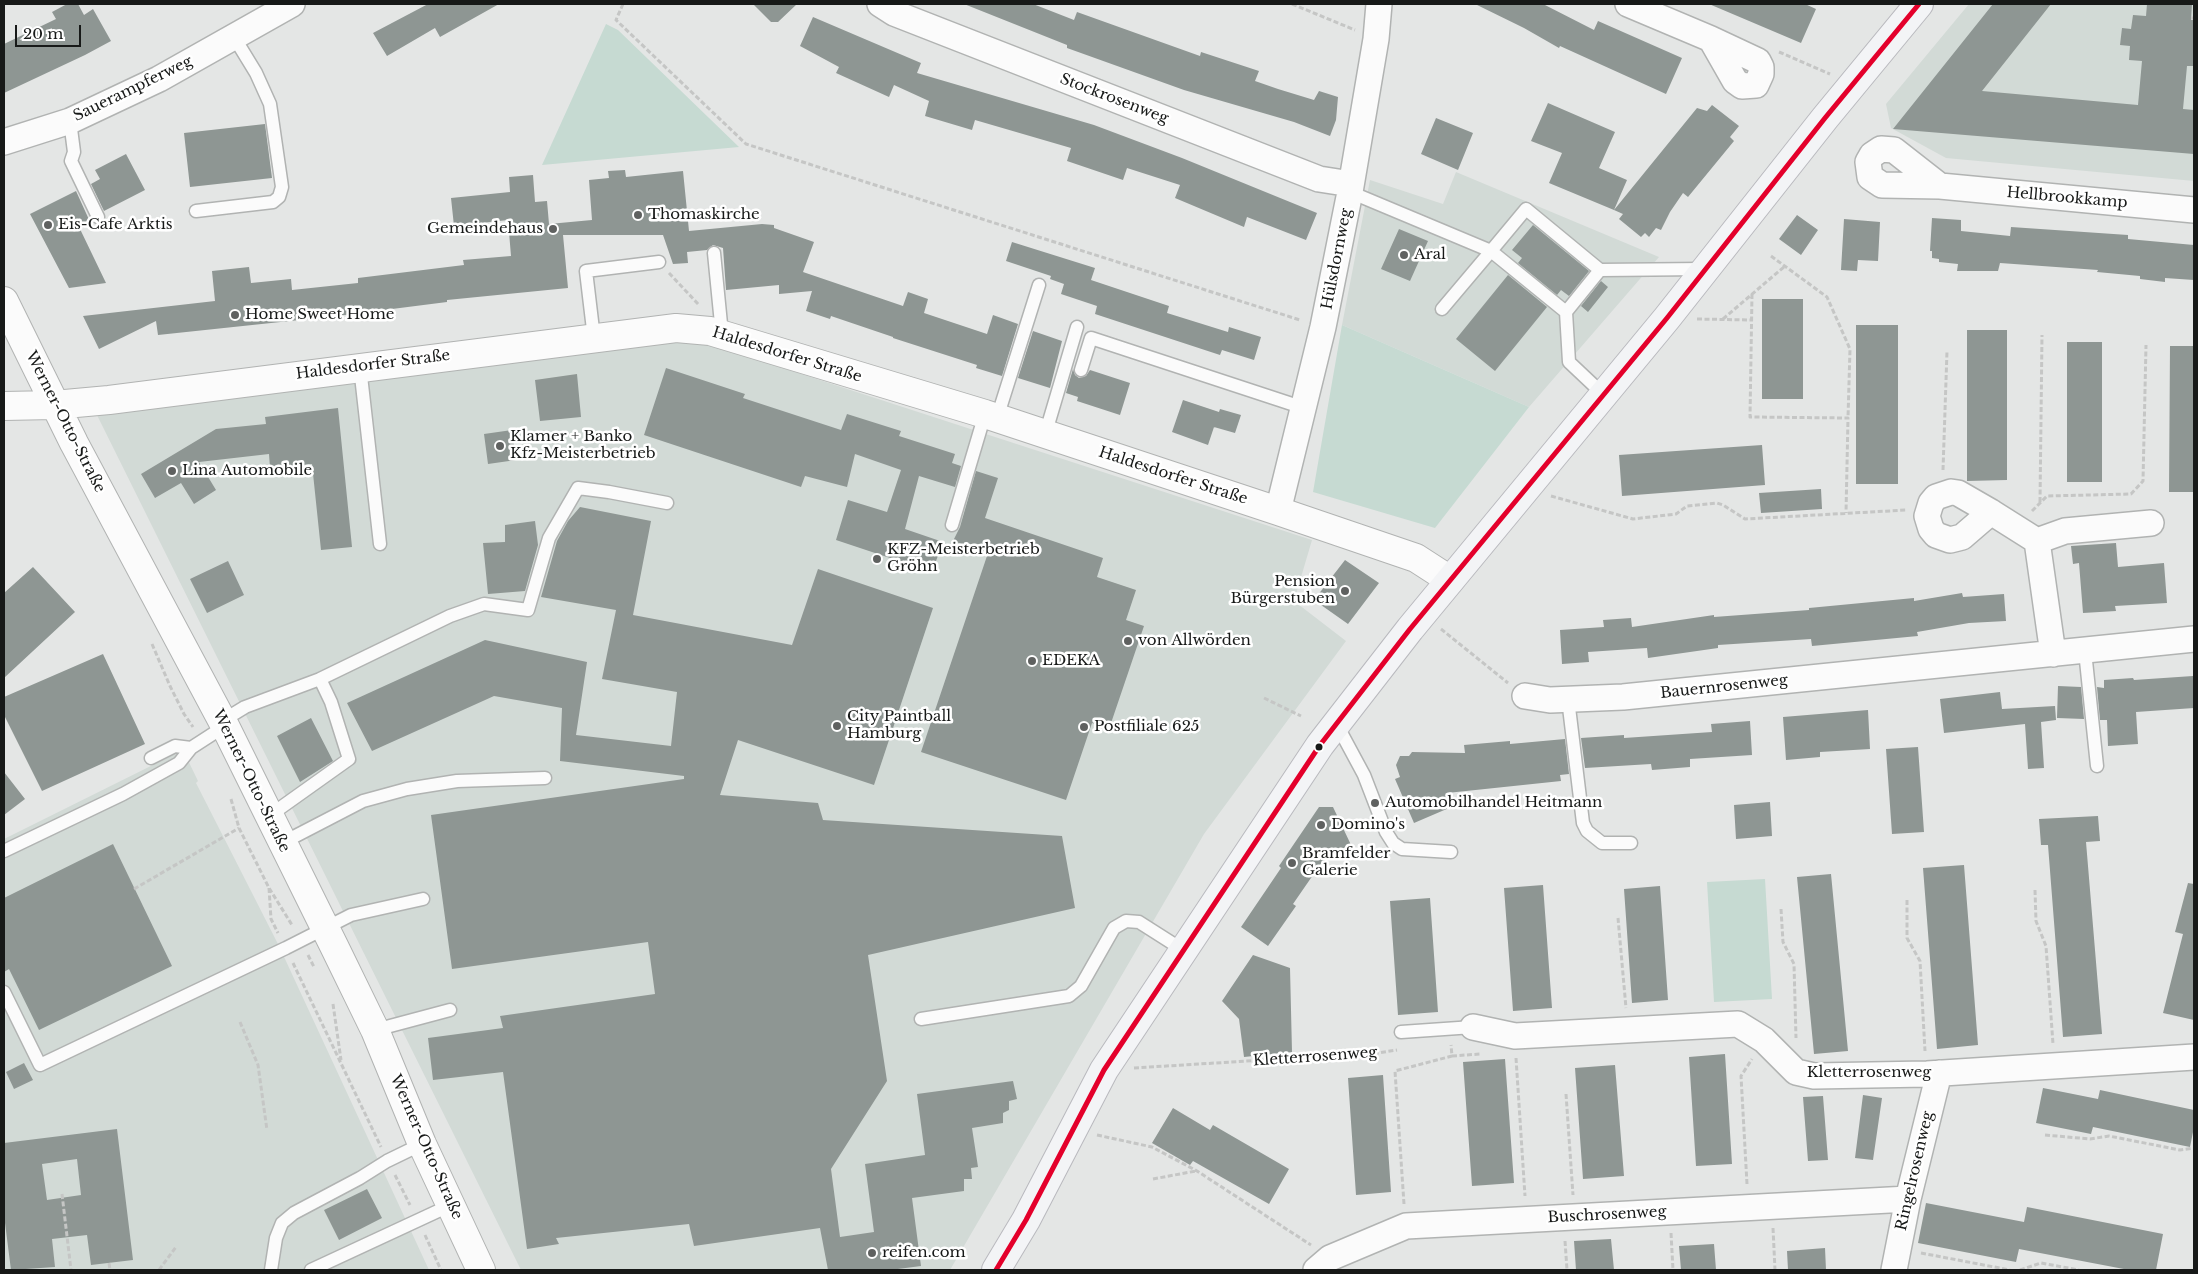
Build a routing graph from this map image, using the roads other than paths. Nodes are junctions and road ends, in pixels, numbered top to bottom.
1 (274, 4) edge
2 (292, 4) edge
3 (880, 4) edge
4 (1379, 4) edge
5 (1919, 4) edge
6 (1635, 5) edge
7 (257, 24) junction
8 (234, 37) junction
9 (1758, 61) road end
10 (70, 121) junction
11 (4, 142) edge
12 (1940, 186) dead end
13 (1351, 188) junction
14 (2194, 210) edge
15 (196, 211) dead end
16 (98, 217) dead end
17 (1491, 251) junction
18 (714, 253) dead end
19 (659, 262) road end
20 (1705, 269) junction
21 (1600, 270) junction
22 (1039, 285) dead end
23 (4, 301) edge
24 (1442, 309) dead end
25 (1566, 312) junction
26 (1077, 327) dead end
27 (716, 332) junction
28 (594, 338) junction
29 (360, 367) junction
30 (1080, 370) dead end
31 (1604, 395) junction
32 (54, 405) junction
33 (4, 406) edge
34 (1304, 408) junction
35 (991, 416) junction
36 (1045, 434) junction
37 (667, 503) dead end
38 (1278, 510) junction
39 (1991, 512) junction
40 (2151, 523) dead end
41 (952, 524) dead end
42 (2037, 541) junction
43 (380, 544) dead end
44 (1450, 580) junction
45 (2194, 640) edge
46 (2085, 651) junction
47 (2053, 654) junction
48 (320, 679) junction
49 (1524, 696) road end
50 (1568, 699) junction
51 (223, 724) junction
52 (1336, 724) junction
53 (196, 745) junction
54 (151, 758) dead end
55 (2097, 766) dead end
56 (545, 778) dead end
57 (269, 816) junction
58 (282, 843) junction
59 (1631, 843) dead end
60 (4, 851) edge
61 (1451, 852) dead end
62 (423, 899) dead end
63 (313, 934) junction
64 (1183, 950) junction
65 (4, 992) edge
66 (450, 1010) dead end
67 (921, 1020) dead end
68 (1473, 1027) joint
69 (375, 1030) junction
70 (1401, 1032) dead end
71 (2194, 1057) edge
72 (1933, 1073) junction
73 (422, 1144) junction
74 (1908, 1199) junction
75 (452, 1204) junction
76 (1896, 1260) edge
77 (1323, 1264) edge
78 (271, 1270) edge
79 (311, 1270) edge
80 (481, 1270) edge
81 (996, 1270) edge

1 - 7 street, Sauerampferweg
2 - 7 street, Sauerampferweg
3 - 13 street, Stockrosenweg
4 - 13 street, Hülsdornweg
5 - 20 main road
6 - 9 street
7 - 8 street, Sauerampferweg
8 - 10 street, Sauerampferweg
8 - 15 lane
10 - 11 street, Sauerampferweg
10 - 16 lane
12 - 14 street, Hellbrookkamp
13 - 17 lane
13 - 34 street, Hülsdornweg
17 - 21 lane
17 - 24 lane
17 - 25 lane
18 - 27 lane
19 - 28 lane
20 - 21 lane
20 - 31 main road
21 - 25 lane
22 - 35 lane
23 - 32 street, Werner-Otto-Straße
25 - 31 lane
26 - 36 lane
27 - 28 street, Haldesdorfer Straße
27 - 35 street, Haldesdorfer Straße
28 - 29 street, Haldesdorfer Straße
29 - 32 street, Haldesdorfer Straße
29 - 43 lane
30 - 34 lane
31 - 44 main road
32 - 33 street, Haldesdorfer Straße
32 - 51 street, Werner-Otto-Straße
34 - 38 street, Hülsdornweg
35 - 36 street, Haldesdorfer Straße
35 - 41 lane
36 - 38 street, Haldesdorfer Straße
37 - 48 lane
38 - 44 street, Haldesdorfer Straße
39 - 39 street
39 - 42 street
40 - 42 street
42 - 47 street
44 - 52 main road
45 - 46 street, Bauernrosenweg
46 - 47 street, Bauernrosenweg
46 - 55 lane
47 - 50 street, Bauernrosenweg
48 - 51 lane
48 - 57 lane
49 - 50 street, Bauernrosenweg
50 - 59 lane
51 - 53 lane
51 - 57 street, Werner-Otto-Straße
52 - 61 lane
52 - 64 main road
53 - 54 lane
53 - 60 lane
56 - 58 lane
57 - 58 street, Werner-Otto-Straße
58 - 63 street, Werner-Otto-Straße
62 - 63 lane
63 - 65 lane
63 - 69 street, Werner-Otto-Straße
64 - 67 lane
64 - 81 main road
66 - 69 lane
68 - 70 lane
68 - 72 street, Kletterrosenweg
69 - 73 street, Werner-Otto-Straße
71 - 72 street, Kletterrosenweg
72 - 74 street, Ringelrosenweg
73 - 75 street, Werner-Otto-Straße
73 - 78 lane
74 - 76 street, Ringelrosenweg
74 - 77 street, Buschrosenweg
75 - 79 lane
75 - 80 street, Werner-Otto-Straße

